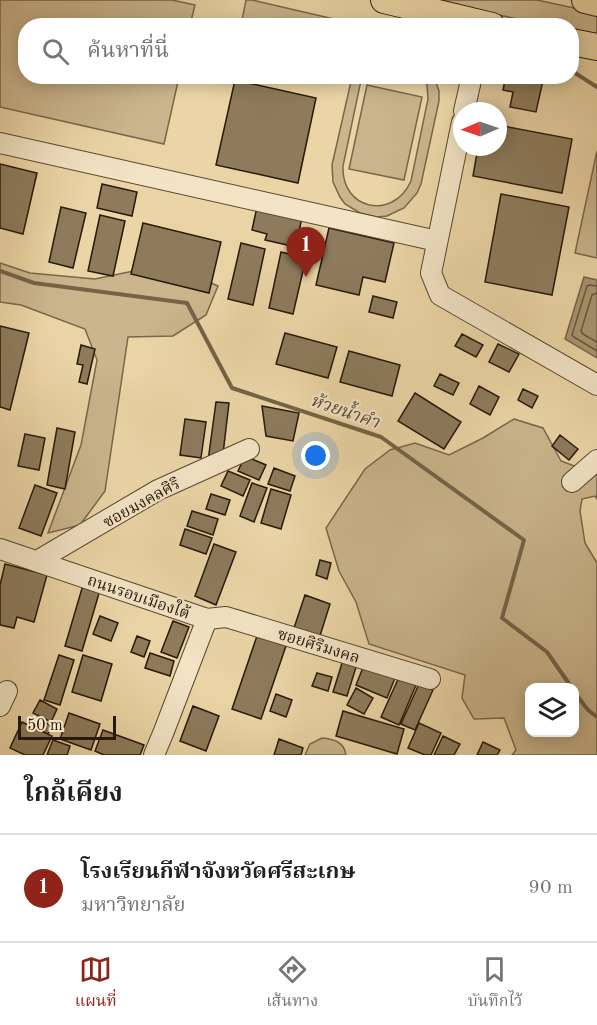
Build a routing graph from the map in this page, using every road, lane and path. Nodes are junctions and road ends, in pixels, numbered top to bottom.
1 (384, 0) edge
2 (585, 0) edge
3 (597, 3) edge
4 (457, 18) edge
5 (579, 43) edge
6 (597, 47) edge
7 (470, 84) edge
8 (466, 102) edge
9 (0, 143) edge
10 (455, 156) edge
11 (436, 241) junction
12 (597, 385) edge
13 (249, 449) dead end
14 (597, 460) edge
15 (572, 482) dead end
16 (0, 549) edge
17 (37, 561) junction
18 (207, 619) junction
19 (430, 679) dead end
20 (154, 755) edge

1 - 4 main road
2 - 3 main road
5 - 6 main road
7 - 8 street
9 - 11 street
10 - 11 street
11 - 12 street
13 - 17 street, ซอยมงคลศิริ
14 - 15 street
16 - 17 street, ถนนรอบเมืองใต้
17 - 18 street, ถนนรอบเมืองใต้
18 - 19 street, ซอยศิริมงคล
18 - 20 street, ถนนรอบเมืองใต้

